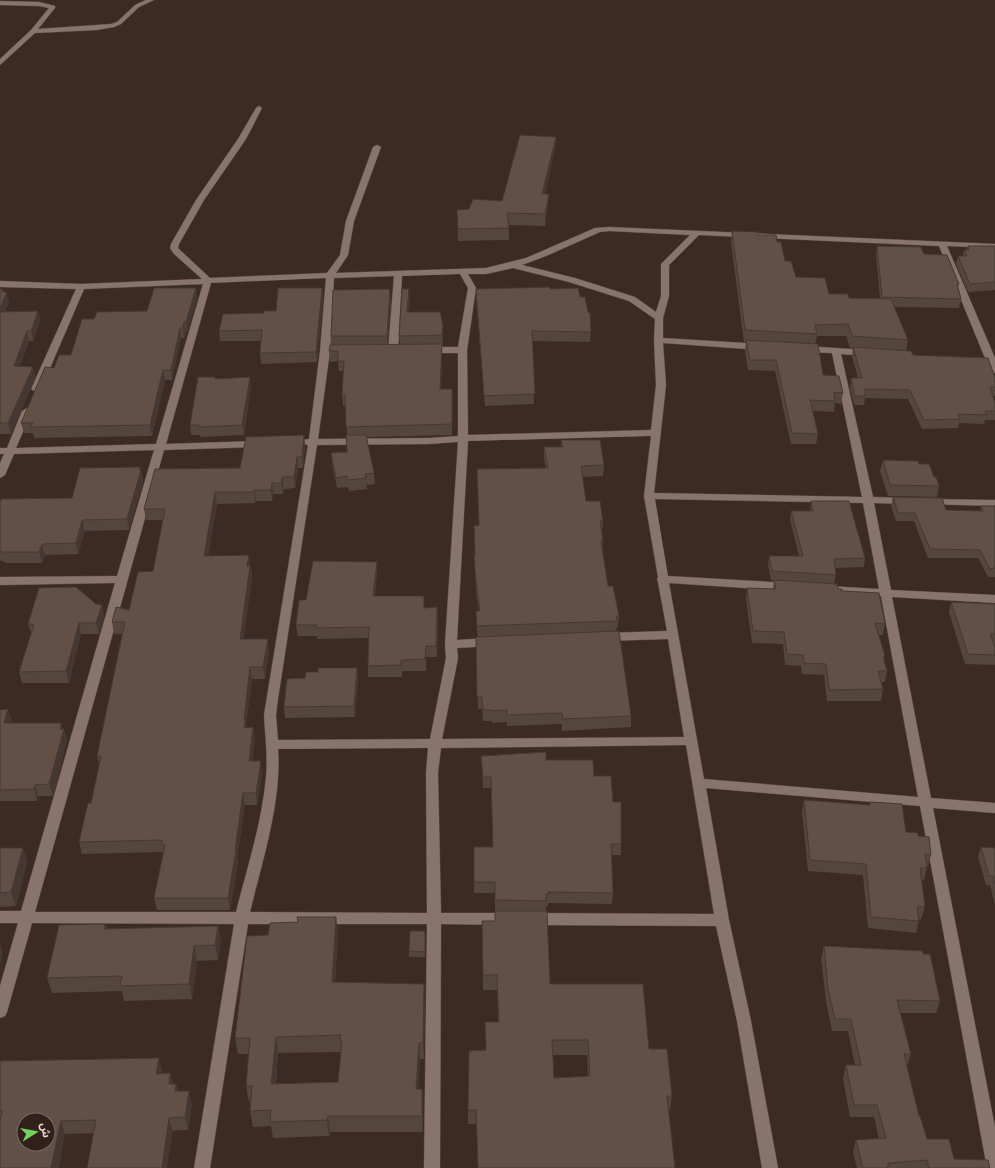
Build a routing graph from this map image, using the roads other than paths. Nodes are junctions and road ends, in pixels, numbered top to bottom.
1 (151, 0) edge
2 (0, 3) edge
3 (33, 31) junction
4 (0, 63) edge
5 (259, 108) dead end
6 (377, 147) dead end
7 (696, 234) junction
8 (942, 243) junction
9 (995, 246) edge
10 (515, 265) junction
11 (464, 272) junction
12 (398, 273) junction
13 (330, 275) junction
14 (207, 280) junction
15 (0, 284) edge
16 (82, 287) junction
17 (659, 318) junction
18 (658, 340) junction
19 (767, 347) edge
20 (798, 349) edge
21 (416, 350) edge
22 (462, 350) junction
23 (393, 351) edge
24 (836, 351) junction
25 (875, 354) edge
26 (968, 359) edge
27 (993, 361) edge
28 (995, 370) edge
29 (657, 433) junction
30 (462, 439) junction
31 (298, 442) edge
32 (313, 442) junction
33 (268, 443) edge
34 (161, 446) junction
35 (0, 451) edge
36 (10, 451) junction
37 (0, 475) edge
38 (649, 496) junction
39 (868, 500) junction
40 (995, 503) edge
41 (123, 579) junction
42 (662, 579) junction
43 (0, 581) edge
44 (798, 588) edge
45 (814, 589) edge
46 (886, 593) junction
47 (995, 599) edge
48 (673, 635) junction
49 (596, 638) edge
50 (502, 642) edge
51 (451, 644) junction
52 (690, 741) junction
53 (436, 743) junction
54 (272, 745) junction
55 (698, 783) junction
56 (926, 803) junction
57 (995, 808) edge
58 (0, 917) edge
59 (27, 917) junction
60 (242, 917) junction
61 (434, 918) junction
62 (722, 920) junction
63 (0, 1012) edge
64 (202, 1168) edge
65 (432, 1168) edge
66 (770, 1168) edge
67 (995, 1168) edge

1 - 3 street
2 - 3 street
3 - 4 street
5 - 14 street
6 - 13 street
7 - 8 street
7 - 10 street
7 - 17 street
8 - 9 street
8 - 27 street
10 - 11 street
10 - 17 street
11 - 12 street
11 - 22 street
12 - 13 street
12 - 23 street
13 - 14 street
13 - 32 street
14 - 16 street
14 - 34 street
15 - 16 street
16 - 36 street
17 - 18 street
18 - 19 street
18 - 29 street
20 - 24 street
21 - 22 street
22 - 30 street
24 - 25 street
24 - 39 street
26 - 27 street
27 - 28 street
29 - 30 street
29 - 38 street
30 - 32 street
30 - 51 street
31 - 32 street
32 - 54 street
33 - 34 street
34 - 36 street
34 - 41 street
35 - 36 street
36 - 37 street
38 - 39 street
38 - 42 street
39 - 40 street
39 - 46 street
41 - 43 street
41 - 59 street
42 - 44 street
42 - 48 street
45 - 46 street
46 - 47 street
46 - 56 street
48 - 49 street
48 - 52 street
50 - 51 street
51 - 53 street
52 - 53 street
52 - 55 street
53 - 54 street
53 - 61 street
54 - 60 street
55 - 56 street
55 - 62 street
56 - 57 street
56 - 67 street
58 - 59 street
59 - 60 street
59 - 63 street
60 - 61 street
60 - 64 street
61 - 62 street
61 - 65 street
62 - 66 street

